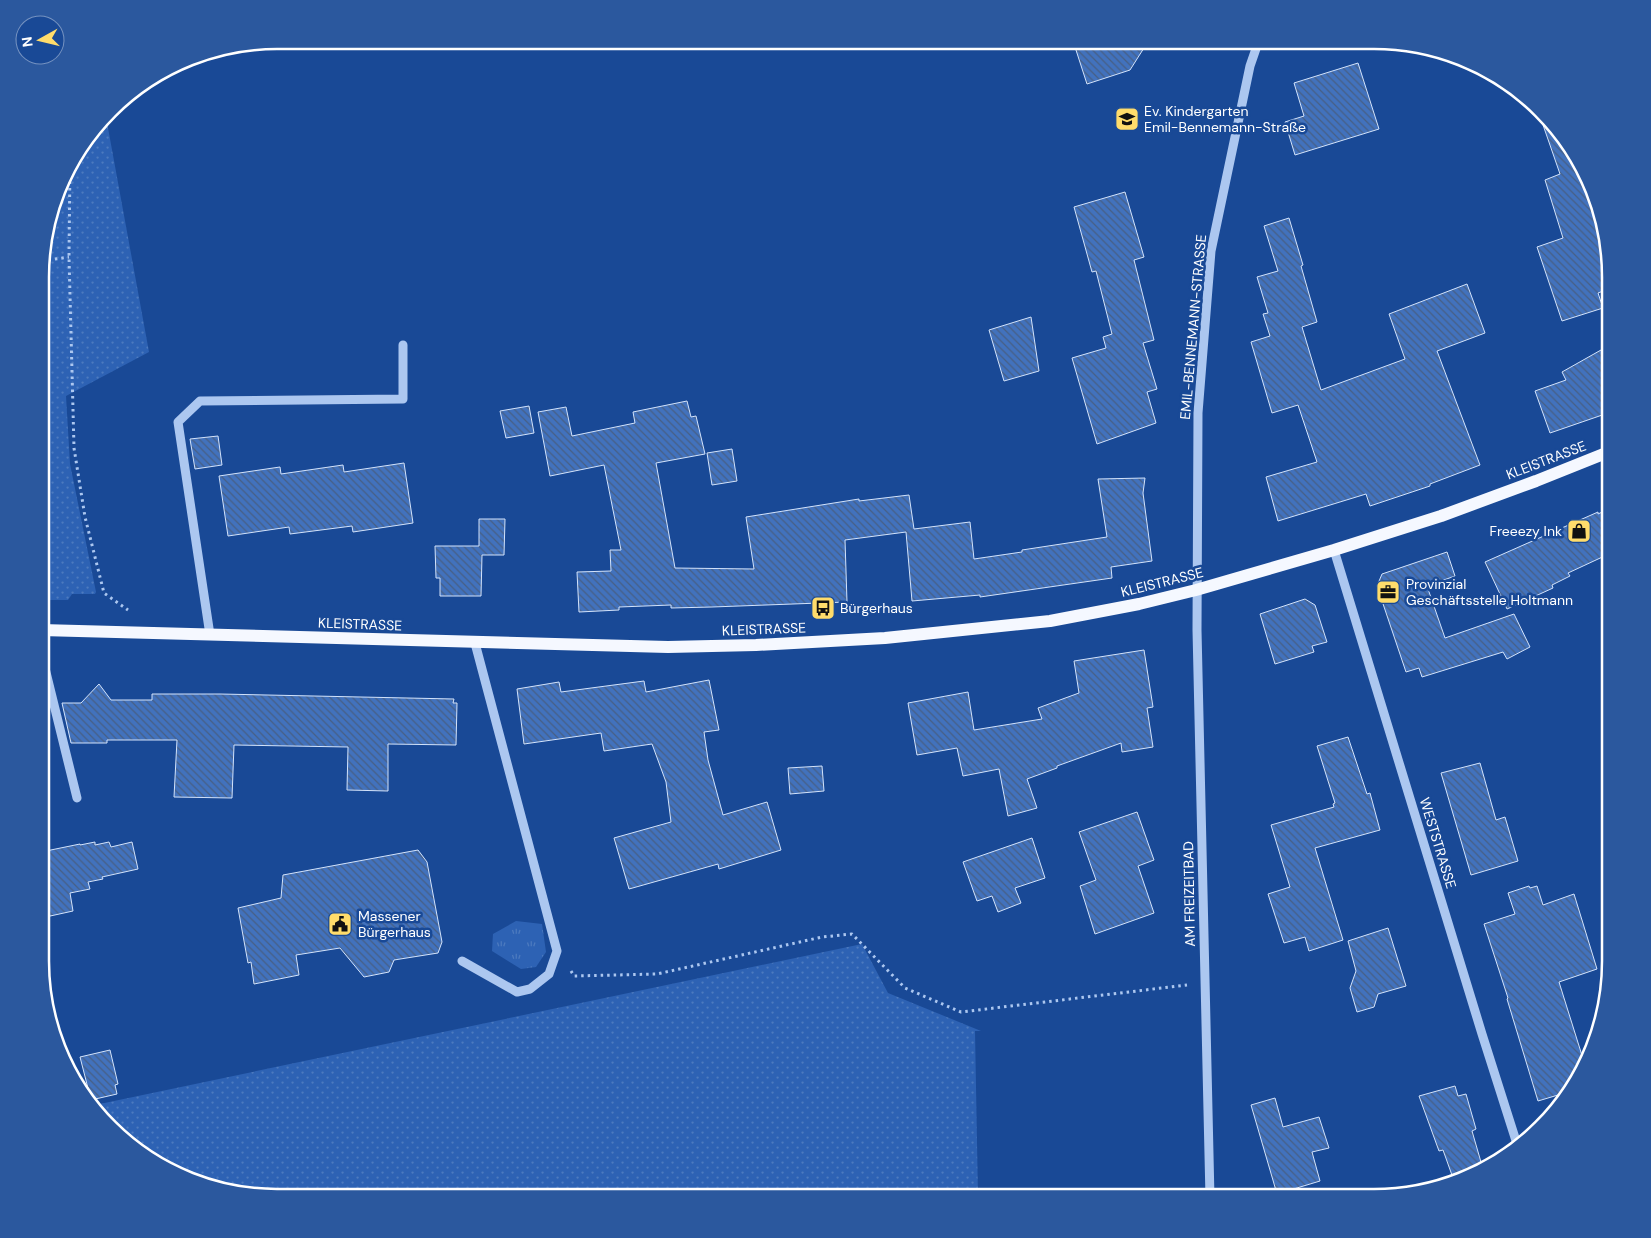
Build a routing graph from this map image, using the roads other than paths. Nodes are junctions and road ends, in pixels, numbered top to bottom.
1 (1256, 49) edge
2 (403, 345) dead end
3 (1602, 455) edge
4 (1334, 550) junction
5 (1196, 590) junction
6 (49, 630) edge
7 (210, 635) junction
8 (475, 643) junction
9 (49, 684) edge
10 (77, 798) dead end
11 (462, 961) dead end
12 (1516, 1140) edge
13 (1210, 1189) edge

1 - 5 street, EMIL-BENNEMANN-STRASSE
2 - 7 street
3 - 4 main road, KLEISTRASSE
4 - 5 main road, KLEISTRASSE
4 - 12 street, WESTSTRASSE
5 - 8 main road, KLEISTRASSE
5 - 13 street, AM FREIZEITBAD
6 - 7 main road, KLEISTRASSE
7 - 8 main road, KLEISTRASSE
8 - 11 street
9 - 10 street

